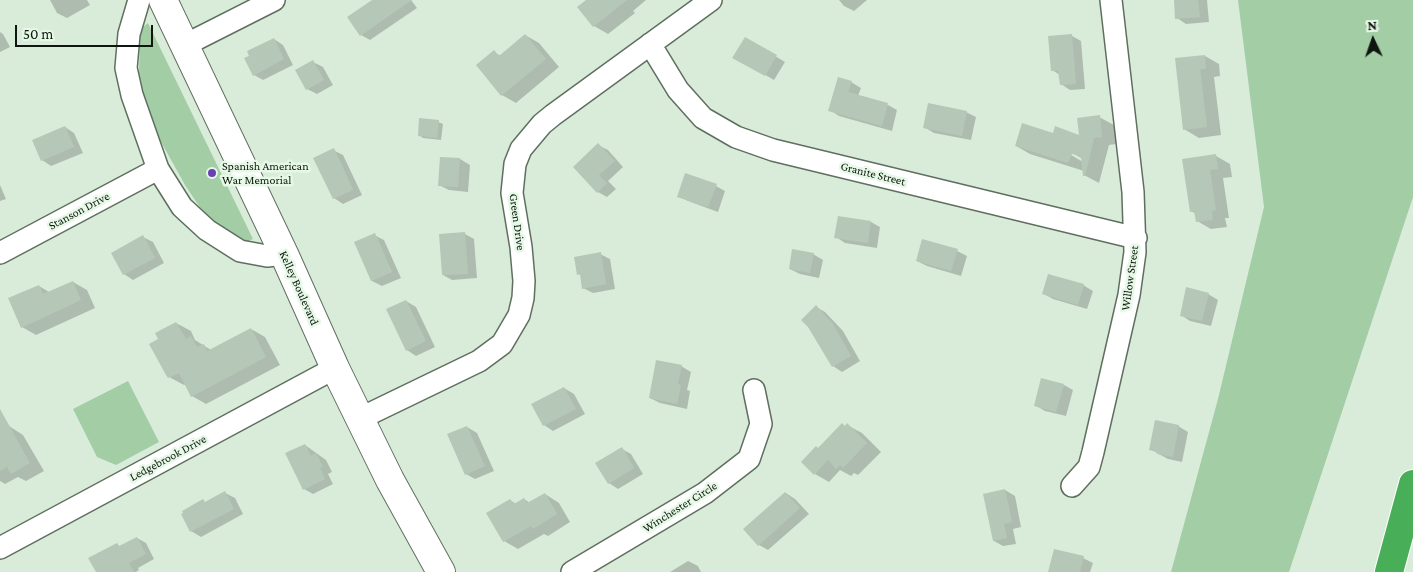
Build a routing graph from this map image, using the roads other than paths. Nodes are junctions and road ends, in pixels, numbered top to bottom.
1 (139, 0) edge
2 (163, 0) edge
3 (274, 0) edge
4 (711, 0) edge
5 (1111, 0) edge
6 (650, 44) junction
7 (185, 45) junction
8 (158, 168) junction
9 (1136, 238) junction
10 (0, 253) edge
11 (284, 254) junction
12 (336, 368) junction
13 (754, 390) dead end
14 (361, 418) junction
15 (1413, 484) edge
16 (1072, 486) dead end
17 (1413, 512) edge
18 (0, 548) edge
19 (441, 572) edge
20 (572, 572) edge
21 (1391, 572) edge

1 - 8 street
2 - 7 main road, Kelley Boulevard
3 - 7 street
4 - 6 street, Green Drive
5 - 9 street, Willow Street
6 - 9 street, Granite Street
6 - 14 street, Green Drive
7 - 11 main road, Kelley Boulevard
8 - 10 street, Stanson Drive
8 - 11 street
9 - 16 street, Willow Street
11 - 12 main road, Kelley Boulevard
12 - 14 main road, Kelley Boulevard
12 - 18 street, Ledgebrook Drive
13 - 20 street, Winchester Circle
14 - 19 main road, Kelley Boulevard
15 - 21 highway
17 - 21 highway

